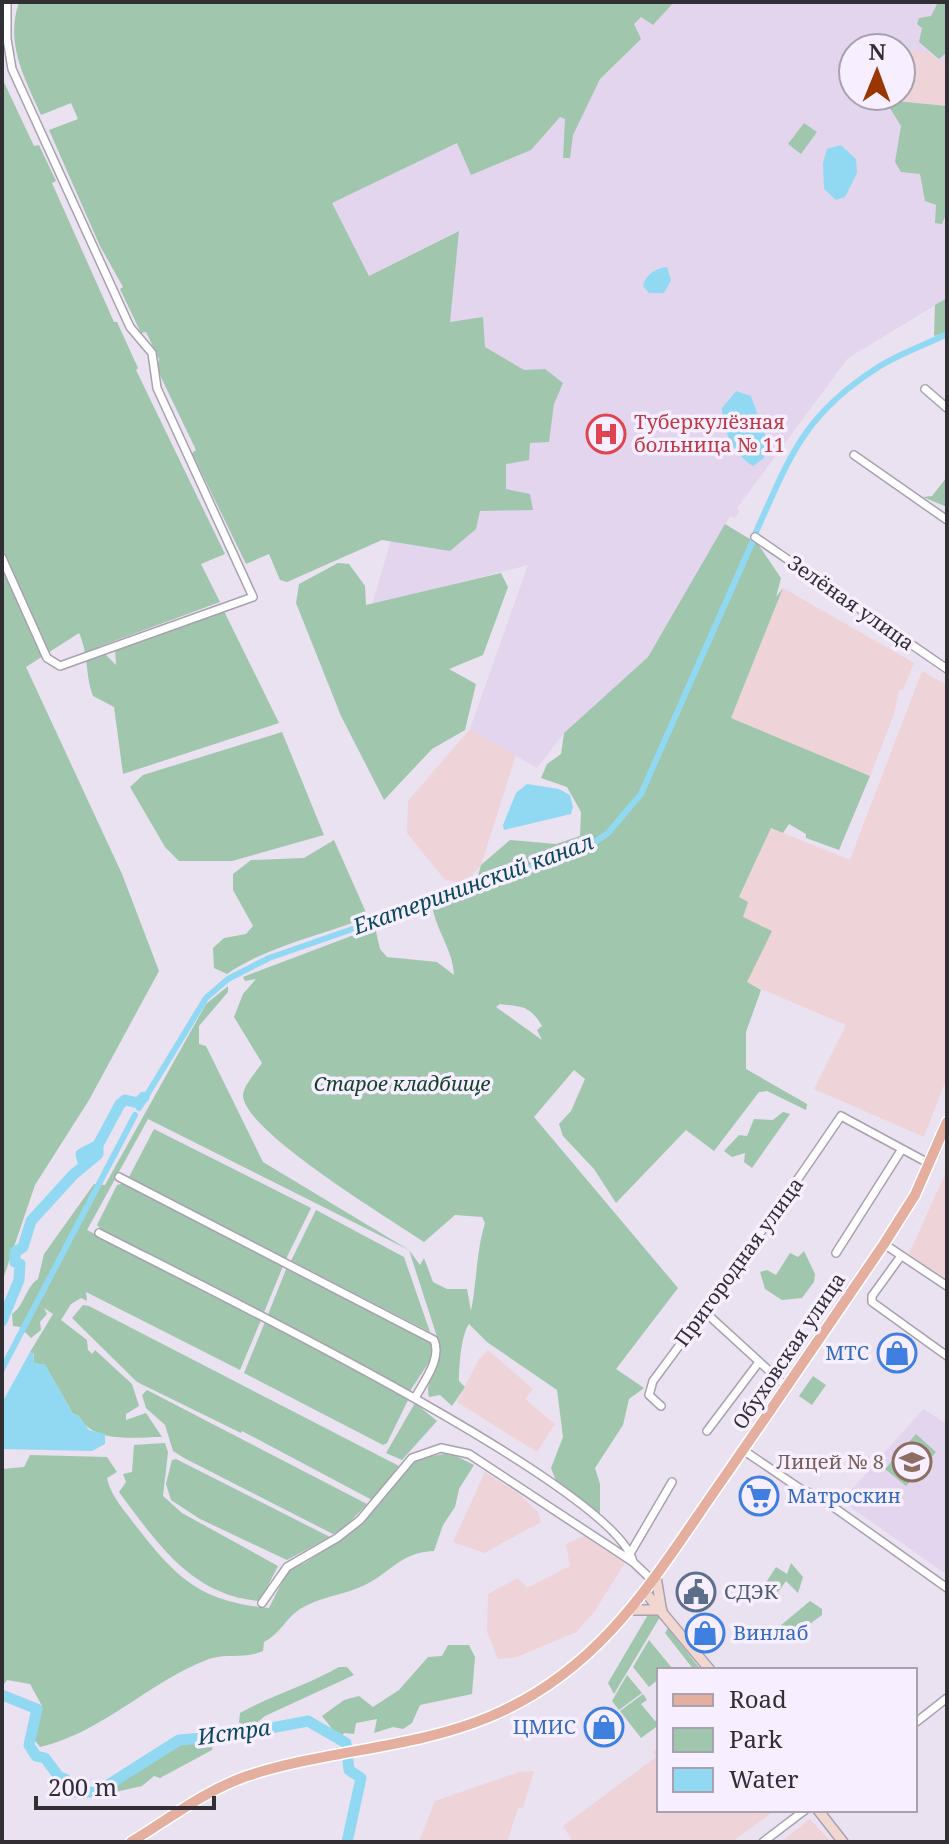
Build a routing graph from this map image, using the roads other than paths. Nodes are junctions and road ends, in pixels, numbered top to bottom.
1 (7, 2) edge
2 (925, 389) dead end
3 (947, 408) edge
4 (854, 455) dead end
5 (947, 520) edge
6 (755, 537) dead end
7 (2, 558) edge
8 (947, 669) edge
9 (947, 1122) edge
10 (902, 1149) junction
11 (930, 1164) junction
12 (119, 1177) dead end
13 (99, 1233) dead end
14 (884, 1244) junction
15 (836, 1253) dead end
16 (901, 1256) junction
17 (947, 1286) edge
18 (706, 1313) junction
19 (947, 1356) edge
20 (759, 1362) junction
21 (787, 1387) junction
22 (415, 1398) junction
23 (661, 1406) dead end
24 (707, 1431) dead end
25 (743, 1450) junction
26 (672, 1482) dead end
27 (631, 1552) junction
28 (633, 1562) junction
29 (654, 1579) junction
30 (947, 1588) edge
31 (645, 1592) junction
32 (262, 1603) dead end
33 (631, 1610) junction
34 (662, 1610) junction
35 (708, 1668) edge
36 (947, 1698) edge
37 (917, 1721) edge
38 (802, 1812) edge
39 (820, 1812) edge
40 (131, 1842) edge
41 (763, 1842) edge
42 (843, 1842) edge

1 - 7 street
2 - 3 street
4 - 5 street
6 - 8 street, Зелёная улица
9 - 11 main road, Обуховская улица
10 - 11 street
10 - 15 street
10 - 18 street, Пригородная улица
11 - 14 main road, Обуховская улица
12 - 22 street
13 - 22 street
14 - 16 street
14 - 21 main road, Обуховская улица
16 - 17 street
16 - 19 street
18 - 20 street
18 - 23 street, Пригородная улица
20 - 21 street
20 - 24 street
21 - 25 main road, Обуховская улица
22 - 27 street
25 - 29 main road, Обуховская улица
25 - 30 street
26 - 27 street
27 - 28 street
28 - 29 street
28 - 32 street
29 - 31 main road, Обуховская улица
29 - 34 street
31 - 33 main road, Обуховская улица
31 - 34 street
33 - 34 street
33 - 40 main road, Обуховская улица
34 - 35 street
36 - 37 street
38 - 41 street
39 - 42 street

